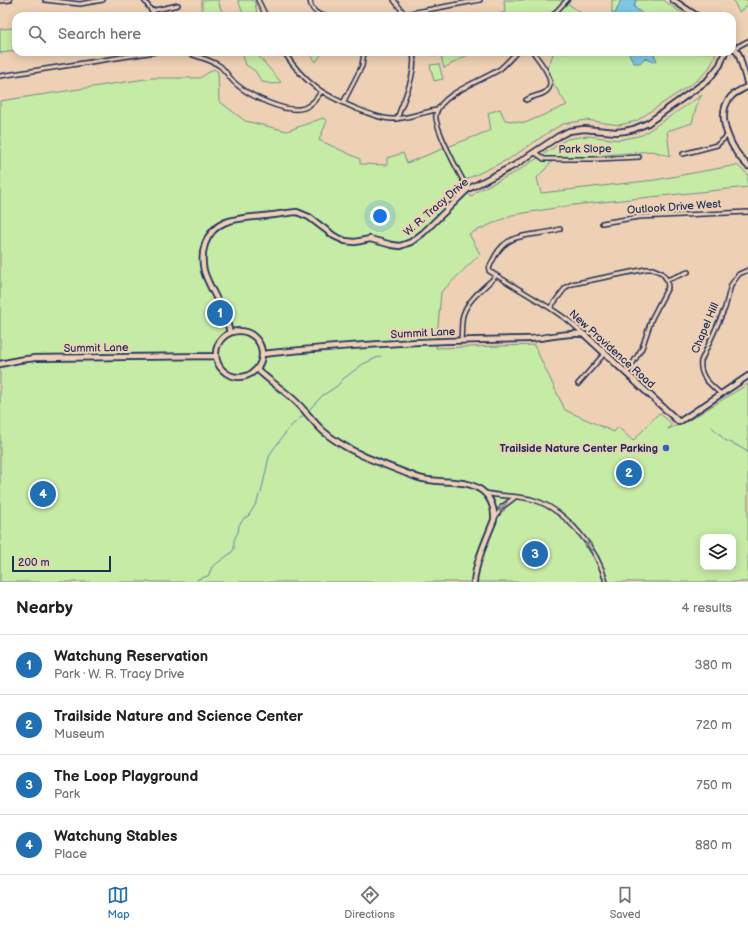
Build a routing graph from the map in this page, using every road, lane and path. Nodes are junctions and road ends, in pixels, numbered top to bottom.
1 (10, 0) edge
2 (45, 0) edge
3 (103, 0) edge
4 (144, 0) edge
5 (258, 0) edge
6 (310, 0) edge
7 (394, 0) edge
8 (480, 0) edge
9 (567, 0) edge
10 (673, 0) edge
11 (0, 2) edge
12 (178, 5) dead end
13 (151, 11) joint
14 (264, 12) edge
15 (315, 12) edge
16 (404, 12) edge
17 (421, 12) edge
18 (556, 12) edge
19 (691, 12) edge
20 (748, 40) edge
21 (736, 45) edge
22 (736, 50) edge
23 (129, 56) edge
24 (196, 56) edge
25 (287, 56) edge
26 (363, 56) edge
27 (414, 56) edge
28 (513, 56) edge
29 (536, 56) edge
30 (723, 56) edge
31 (0, 76) edge
32 (748, 86) edge
33 (321, 92) junction
34 (526, 100) dead end
35 (343, 103) junction
36 (437, 110) junction
37 (397, 119) junction
38 (727, 136) junction
39 (534, 152) junction
40 (684, 154) dead end
41 (639, 157) dead end
42 (748, 166) edge
43 (468, 189) junction
44 (748, 212) edge
45 (602, 223) dead end
46 (560, 229) dead end
47 (748, 270) edge
48 (688, 272) dead end
49 (496, 276) junction
50 (667, 280) junction
51 (550, 308) junction
52 (230, 333) junction
53 (586, 335) junction
54 (461, 340) junction
55 (605, 353) junction
56 (262, 354) junction
57 (216, 356) junction
58 (0, 364) edge
59 (257, 369) junction
60 (627, 373) junction
61 (748, 376) edge
62 (578, 384) dead end
63 (721, 394) junction
64 (484, 493) junction
65 (516, 497) junction
66 (494, 520) junction
67 (474, 582) edge
68 (606, 582) edge

1 - 11 street
2 - 3 street
4 - 13 street
5 - 14 street
6 - 15 street
7 - 16 street
8 - 17 street
9 - 18 street
10 - 19 street
12 - 13 street
20 - 21 street
22 - 32 street
23 - 31 street
24 - 33 street
25 - 33 street
26 - 35 street
27 - 37 street
28 - 36 street
29 - 34 street
30 - 39 street, W. R. Tracy Drive
32 - 38 street
33 - 35 street
35 - 37 street
36 - 37 street
36 - 43 street
38 - 40 street
38 - 42 street
39 - 41 street, Park Slope
39 - 43 street, W. R. Tracy Drive
43 - 52 street, W. R. Tracy Drive
44 - 45 street, Outlook Drive West
46 - 49 street, New Providence Road
47 - 63 street, Chapel Hill
48 - 50 street
49 - 51 street, New Providence Road
49 - 54 street
50 - 51 street
50 - 60 street
51 - 53 street, New Providence Road
52 - 56 street
52 - 57 street
53 - 54 street, Summit Lane
53 - 55 street, New Providence Road
54 - 56 street, Summit Lane
55 - 60 street, New Providence Road
55 - 62 street
56 - 59 street
57 - 58 street, Summit Lane
57 - 59 street
59 - 64 street
60 - 63 street, New Providence Road
61 - 63 street
64 - 65 street
64 - 66 street
65 -> 66 street
68 -> 65 street
66 - 67 street

